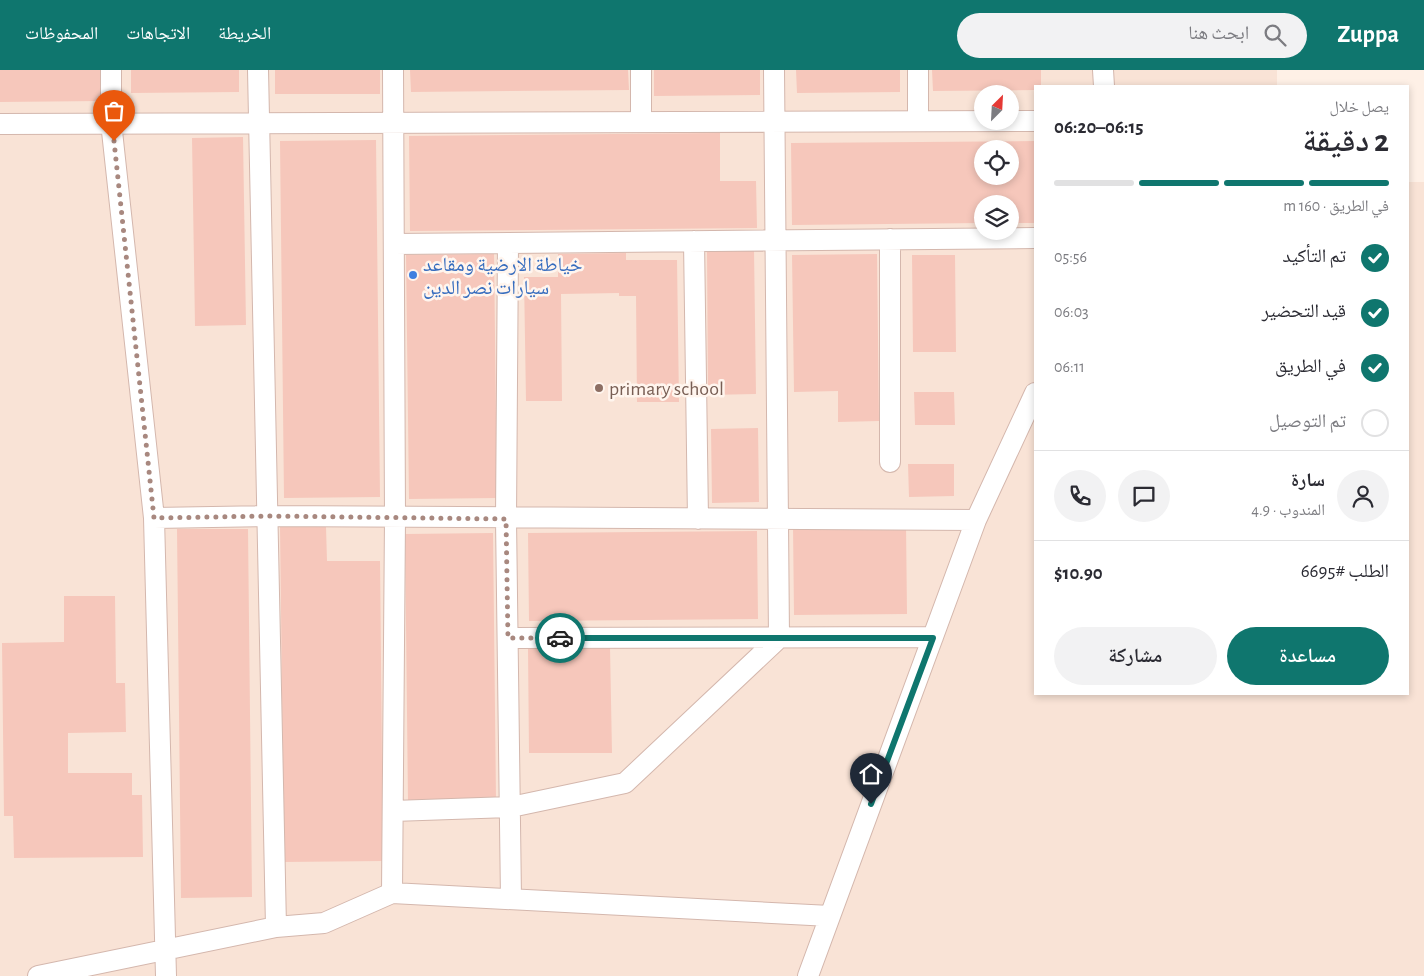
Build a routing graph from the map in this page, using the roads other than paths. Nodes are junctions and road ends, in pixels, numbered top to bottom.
1 (112, 70) edge
2 (258, 70) edge
3 (393, 70) edge
4 (640, 70) edge
5 (774, 70) edge
6 (918, 70) edge
7 (1103, 70) edge
8 (1104, 85) edge
9 (394, 121) junction
10 (641, 121) junction
11 (918, 121) junction
12 (1034, 121) edge
13 (111, 122) junction
14 (259, 122) junction
15 (774, 122) junction
16 (0, 124) edge
17 (890, 238) junction
18 (1034, 238) edge
19 (775, 239) junction
20 (694, 241) junction
21 (394, 244) junction
22 (508, 244) junction
23 (1034, 395) edge
24 (890, 462) dead end
25 (268, 516) junction
26 (154, 518) junction
27 (395, 518) junction
28 (506, 519) junction
29 (698, 519) junction
30 (779, 519) junction
31 (976, 520) junction
32 (508, 638) junction
33 (779, 638) junction
34 (933, 638) junction
35 (511, 807) junction
36 (393, 811) junction
37 (392, 893) junction
38 (511, 899) junction
39 (830, 916) junction
40 (276, 927) junction
41 (164, 952) junction
42 (38, 976) edge
43 (166, 976) edge
44 (808, 976) edge

1 - 13 street
2 - 14 street
3 - 9 street
4 - 10 street
5 - 15 street
6 - 11 street
7 - 8 street
9 - 10 street
9 - 14 street
9 - 21 street
10 - 15 street
11 - 12 street
11 - 15 street
13 - 14 street
13 - 16 street
13 - 26 street
14 - 25 street
15 - 19 street
17 - 18 street
17 - 19 street
17 - 24 street
19 - 20 street
19 - 30 street
20 - 22 street
20 - 29 street
21 - 22 street
21 - 27 street
22 - 28 street
23 - 31 street
25 - 26 street
25 - 27 street
25 - 40 street
26 - 41 street
27 - 28 street
27 - 36 street
28 - 29 street
28 - 32 street
29 - 30 street
30 - 31 street
30 - 33 street
31 - 34 street
32 - 33 street
32 - 35 street
33 - 34 street
33 - 35 street
34 - 39 street
35 - 36 street
35 - 38 street
36 - 37 street
37 - 38 street
37 - 40 street
38 - 39 street
39 - 44 street
40 - 41 street
41 - 42 street
41 - 43 street

